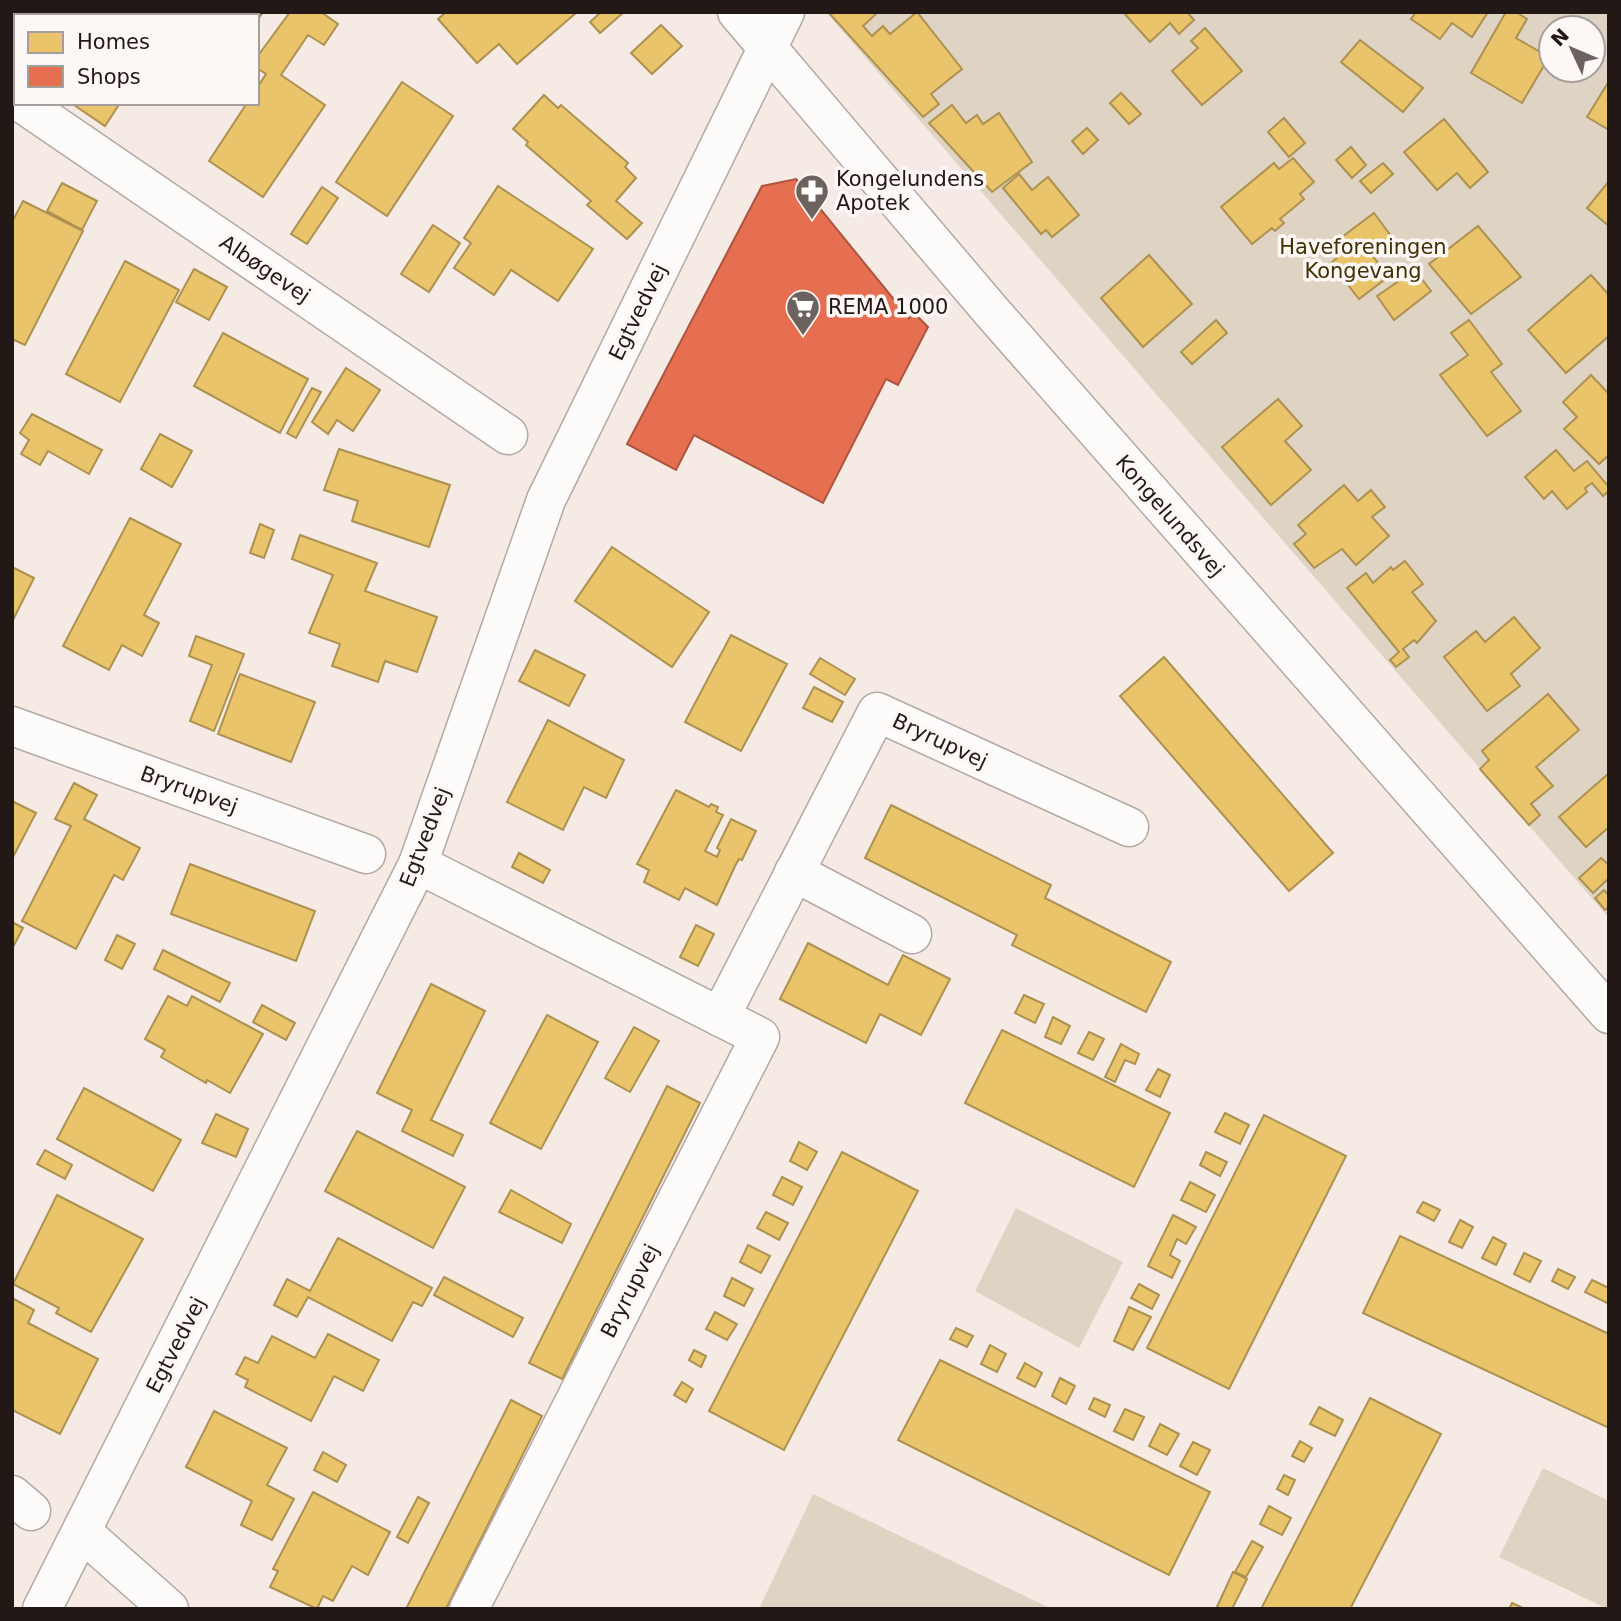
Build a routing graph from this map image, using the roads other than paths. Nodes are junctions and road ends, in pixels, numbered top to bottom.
1 (737, 12) edge
2 (785, 12) edge
3 (767, 46) junction
4 (25, 105) edge
5 (508, 435) dead end
6 (12, 726) edge
7 (1129, 827) dead end
8 (366, 854) dead end
9 (418, 864) junction
10 (794, 872) junction
11 (912, 934) dead end
12 (1609, 1014) edge
13 (720, 1017) junction
14 (82, 1532) junction
15 (475, 1597) edge
16 (42, 1609) edge
17 (169, 1609) edge

1 - 3 street, Kongelundsvej
2 - 3 street, Egtvedvej
3 - 9 street, Egtvedvej
3 - 12 street, Kongelundsvej
4 - 5 street, Albøgevej
6 - 8 street, Bryrupvej
7 - 10 street, Bryrupvej
9 - 13 street, Bryrupvej
9 - 14 street, Egtvedvej
10 - 11 street
10 - 13 street, Bryrupvej
13 - 15 street, Bryrupvej
14 - 16 street, Egtvedvej
14 - 17 street

